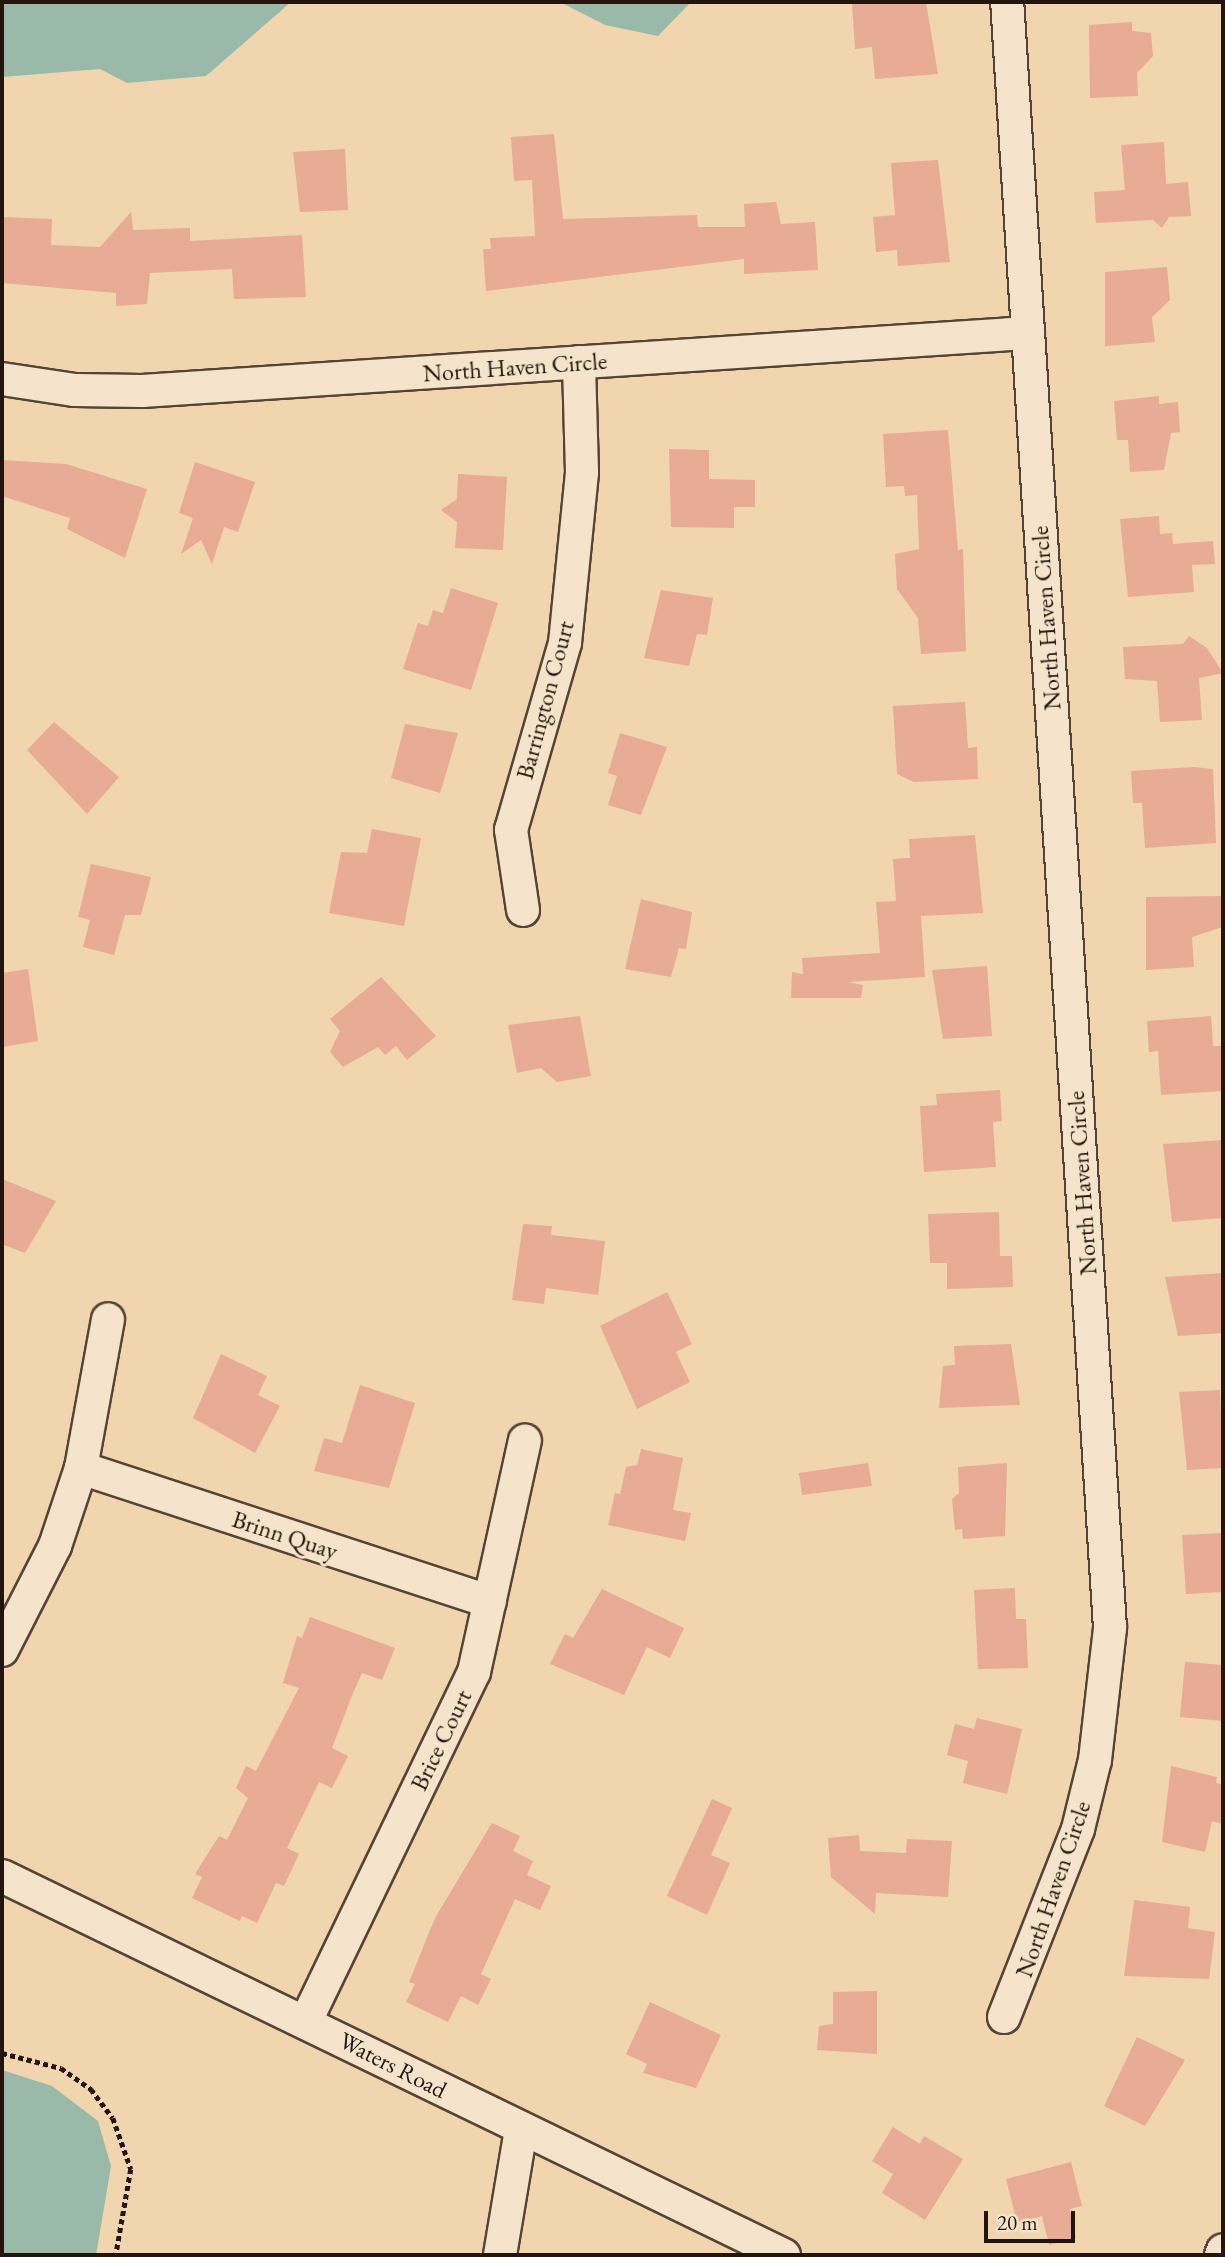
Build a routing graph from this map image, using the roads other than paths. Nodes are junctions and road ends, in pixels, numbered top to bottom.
1 (1007, 2) edge
2 (1028, 333) junction
3 (579, 362) junction
4 (2, 379) edge
5 (523, 910) dead end
6 (108, 1319) dead end
7 (525, 1441) dead end
8 (81, 1468) junction
9 (489, 1602) junction
10 (2, 1650) edge
11 (2, 1876) edge
12 (1004, 2017) dead end
13 (306, 2021) junction
14 (521, 2130) junction
15 (1223, 2249) edge
16 (500, 2255) edge
17 (784, 2255) edge
18 (1221, 2255) edge

1 - 2 street, North Haven Circle
2 - 3 street, North Haven Circle
2 - 12 street, North Haven Circle
3 - 4 street, North Haven Circle
3 - 5 street, Barrington Court
6 - 8 street
7 - 9 street, Brice Court
8 - 9 street, Brinn Quay
8 - 10 street
9 - 13 street, Brice Court
11 - 13 street, Waters Road
13 - 14 street, Waters Road
14 - 16 street
14 - 17 street, Waters Road
15 - 18 street

